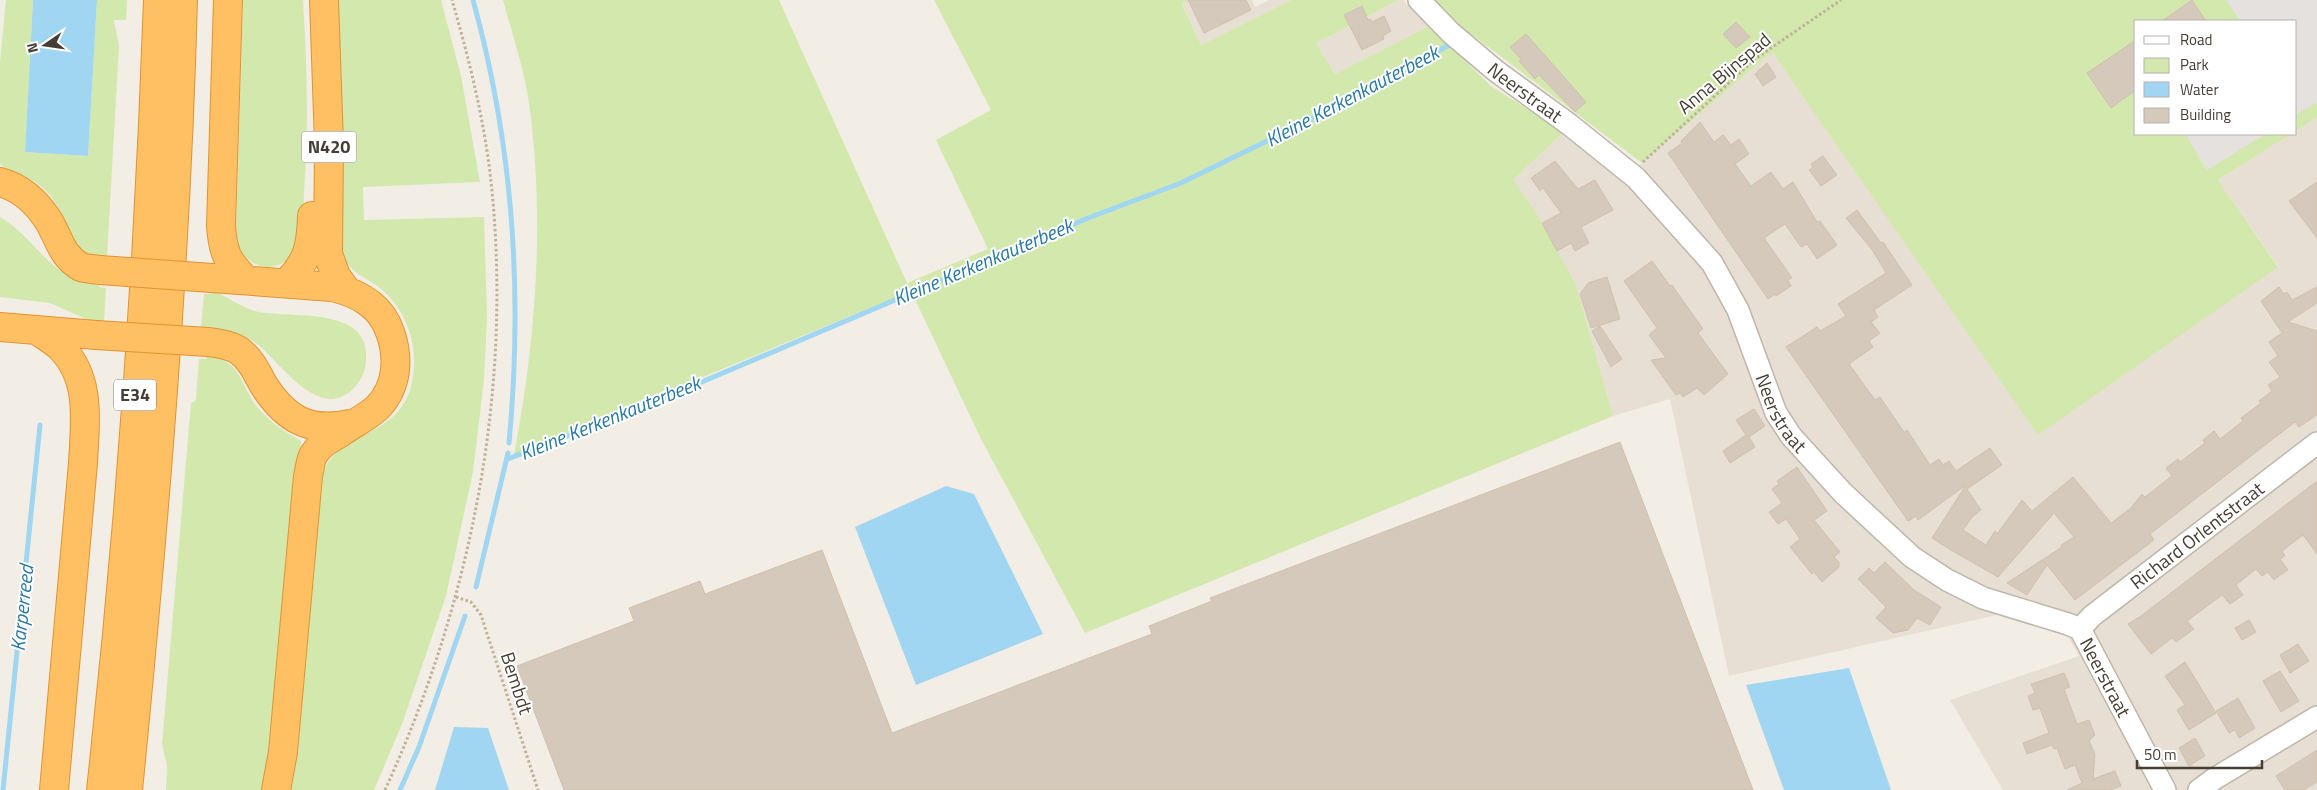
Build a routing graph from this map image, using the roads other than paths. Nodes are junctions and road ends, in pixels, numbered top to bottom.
1 (158, 0) edge
2 (183, 0) edge
3 (228, 0) edge
4 (311, 0) edge
5 (324, 0) edge
6 (1419, 0) edge
7 (0, 182) edge
8 (246, 280) junction
9 (286, 283) junction
10 (346, 290) junction
11 (0, 327) edge
12 (38, 331) junction
13 (352, 424) junction
14 (2317, 443) edge
15 (2080, 630) junction
16 (2317, 717) edge
17 (54, 790) edge
18 (101, 790) edge
19 (128, 790) edge
20 (276, 790) edge
21 (2165, 790) edge
22 (2199, 790) edge

1 - 18 highway, E34
2 - 19 highway, E34
3 - 8 highway
4 - 9 highway, N420
5 - 10 highway, N420
6 - 15 street, Neerstraat
7 - 8 highway, N420, bridge
8 - 9 highway, N420
9 - 10 highway, N420
10 - 13 highway, N420
11 - 12 highway, N420
12 - 13 highway, N420, bridge
12 - 17 highway
13 - 20 highway
14 - 15 street, Richard Orlentstraat
15 - 21 street, Neerstraat
16 - 22 street

